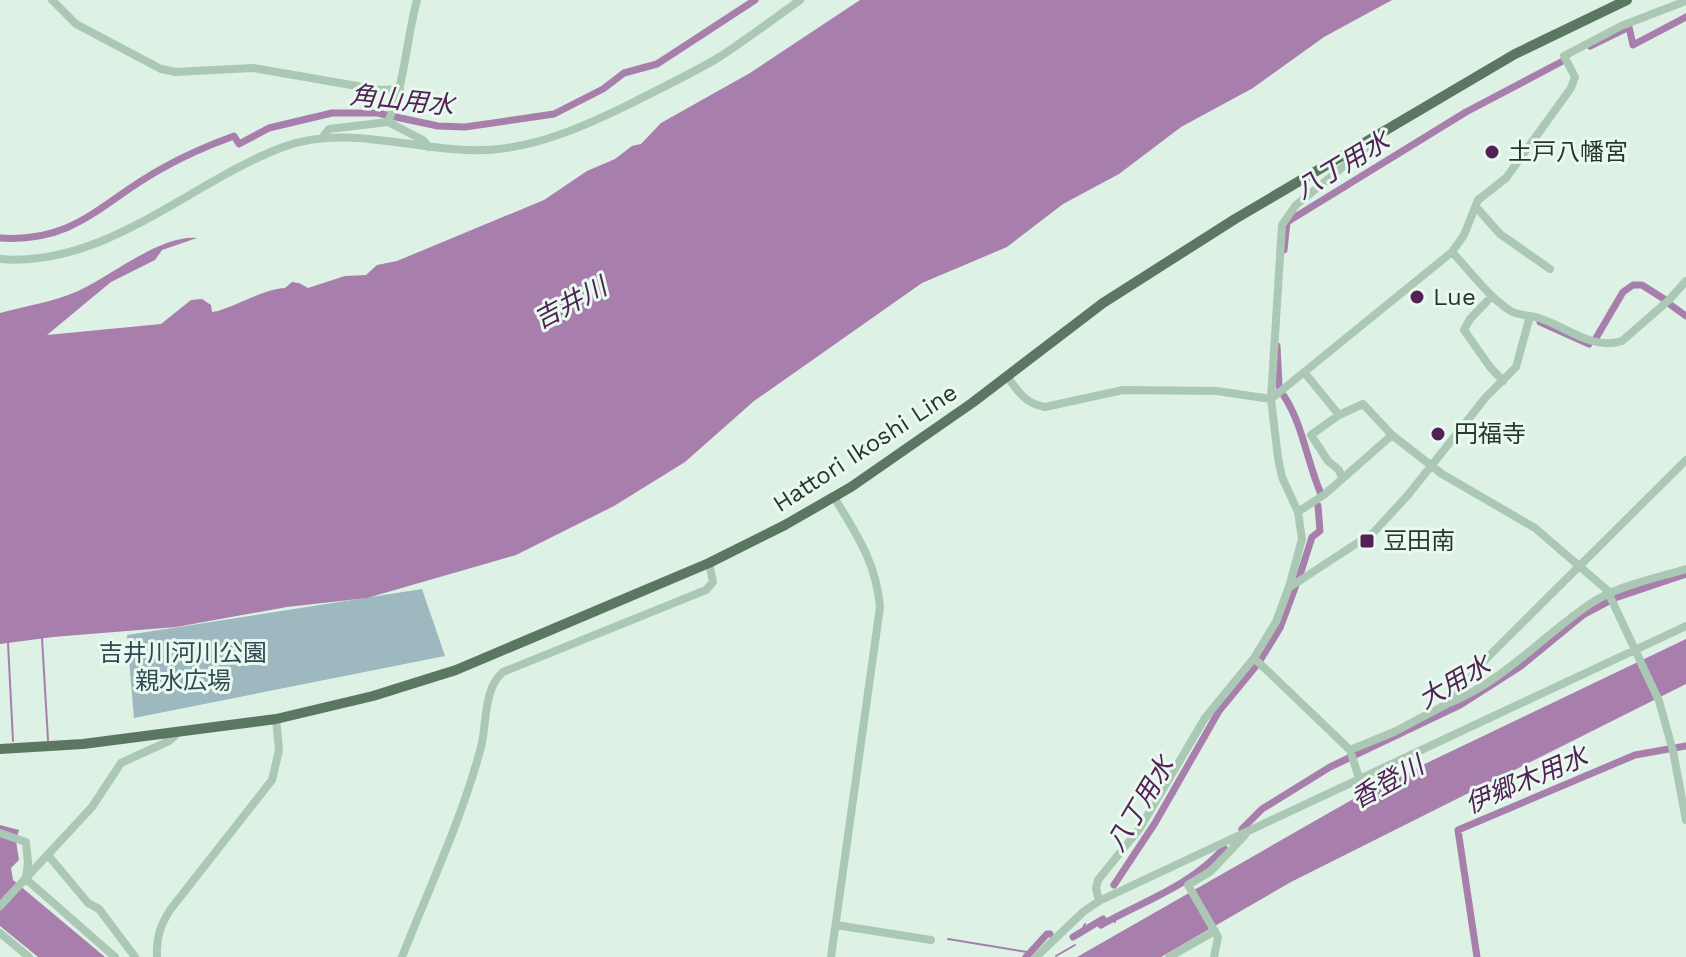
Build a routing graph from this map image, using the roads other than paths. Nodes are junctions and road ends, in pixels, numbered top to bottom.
1 (52, 0) edge
2 (417, 0) edge
3 (800, 0) edge
4 (1627, 0) edge
5 (1686, 1) edge
6 (400, 89) junction
7 (388, 122) junction
8 (1386, 130) junction
9 (322, 138) junction
10 (430, 148) junction
11 (1476, 207) junction
12 (1452, 252) junction
13 (0, 259) edge
14 (1550, 269) dead end
15 (1686, 281) edge
16 (1492, 296) junction
17 (1530, 316) junction
18 (1304, 372) junction
19 (1007, 376) junction
20 (1503, 381) junction
21 (1271, 399) junction
22 (1339, 415) junction
23 (1392, 435) junction
24 (1686, 460) edge
25 (1432, 467) junction
26 (1342, 478) junction
27 (834, 497) junction
28 (1298, 512) junction
29 (709, 563) junction
30 (1577, 567) junction
31 (1686, 569) edge
32 (1289, 587) junction
33 (1611, 597) junction
34 (1686, 626) edge
35 (1636, 652) junction
36 (1254, 658) junction
37 (1449, 703) junction
38 (276, 719) junction
39 (179, 732) junction
40 (0, 749) edge
41 (1351, 755) junction
42 (1359, 778) junction
43 (1686, 820) edge
44 (1248, 832) junction
45 (0, 833) edge
46 (48, 855) junction
47 (26, 879) junction
48 (1099, 901) junction
49 (0, 906) edge
50 (836, 925) junction
51 (1215, 930) junction
52 (0, 933) edge
53 (931, 940) dead end
54 (29, 957) edge
55 (115, 957) edge
56 (134, 957) edge
57 (157, 957) edge
58 (402, 957) edge
59 (831, 957) edge
60 (1036, 957) edge
61 (1169, 957) edge
62 (1214, 957) edge

1 - 6 street
2 - 6 street
3 - 10 street
4 - 8 main road, Hattori Ikoshi Line
5 - 11 street
6 - 7 street
7 - 9 street
7 - 10 street
8 - 19 main road, Hattori Ikoshi Line
8 - 21 street
9 - 10 street
9 - 13 street
11 - 12 street
11 - 14 street
12 - 16 street
12 - 18 street
15 - 17 street
16 - 17 street
16 - 20 street
17 - 20 street
18 - 21 street
18 - 22 street
19 - 21 street
19 - 27 main road, Hattori Ikoshi Line
20 - 25 street
21 - 28 street
22 - 23 street
22 - 26 street
23 - 25 street
23 - 26 street
24 - 30 street
25 - 30 street
25 - 32 street
26 - 28 street
27 - 29 main road, Hattori Ikoshi Line
27 - 50 street
28 - 32 street
29 - 38 main road, Hattori Ikoshi Line
29 - 58 street
30 - 33 street
30 - 37 street
31 - 33 street
32 - 36 street
33 - 35 street
33 - 37 street
34 - 35 street
35 - 42 street
35 - 43 street
36 - 41 street
36 - 48 street
37 - 41 street
38 - 39 main road, Hattori Ikoshi Line
38 - 57 street
39 - 40 main road, Hattori Ikoshi Line
39 - 46 street
41 - 42 street
42 - 44 street
44 - 48 street
44 - 51 street
45 - 47 street
46 - 47 street
46 - 56 street
47 - 49 street
47 - 55 street
48 - 60 street
50 - 53 street
50 - 59 street
51 - 61 street
51 - 62 street
52 - 54 street

